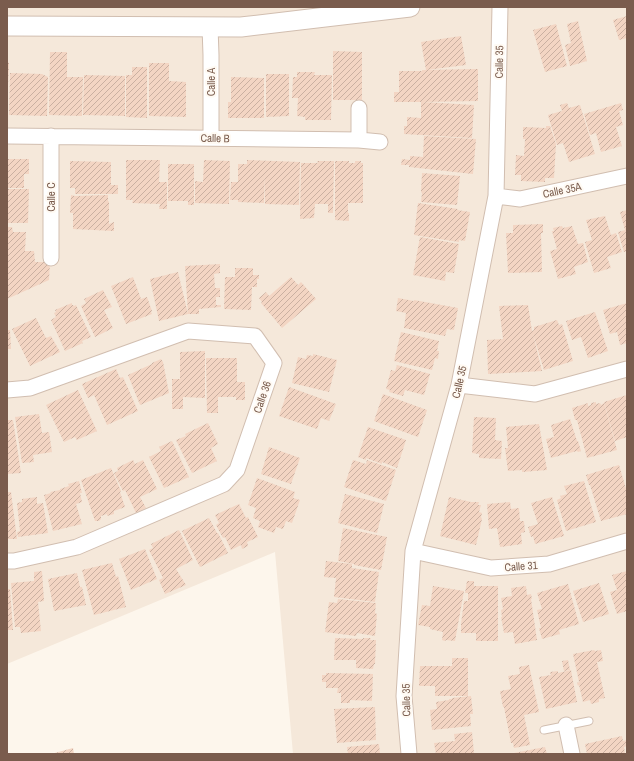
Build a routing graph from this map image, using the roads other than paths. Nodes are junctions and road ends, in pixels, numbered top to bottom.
1 (410, 7) edge
2 (500, 7) edge
3 (7, 26) edge
4 (210, 26) junction
5 (359, 108) dead end
6 (7, 136) edge
7 (51, 136) junction
8 (211, 138) junction
9 (359, 140) junction
10 (380, 142) dead end
11 (627, 176) edge
12 (496, 196) junction
13 (51, 258) dead end
14 (627, 368) edge
15 (459, 385) junction
16 (7, 390) edge
17 (627, 541) edge
18 (413, 551) junction
19 (7, 561) edge
20 (589, 721) dead end
21 (566, 725) junction
22 (544, 730) dead end
23 (409, 754) edge
24 (572, 754) edge

1 - 4 street
2 - 12 street, Calle 35
3 - 4 street
4 - 8 street, Calle A
5 - 9 street
6 - 7 street, Calle B
7 - 8 street, Calle B
7 - 13 street, Calle C
8 - 9 street, Calle B
9 - 10 street, Calle B
11 - 12 street, Calle 35A
12 - 15 street, Calle 35
14 - 15 street
15 - 18 street, Calle 35
16 - 19 street, Calle 36
17 - 18 street, Calle 31
18 - 23 street, Calle 35
20 - 21 lane
21 - 22 lane
21 - 24 street

